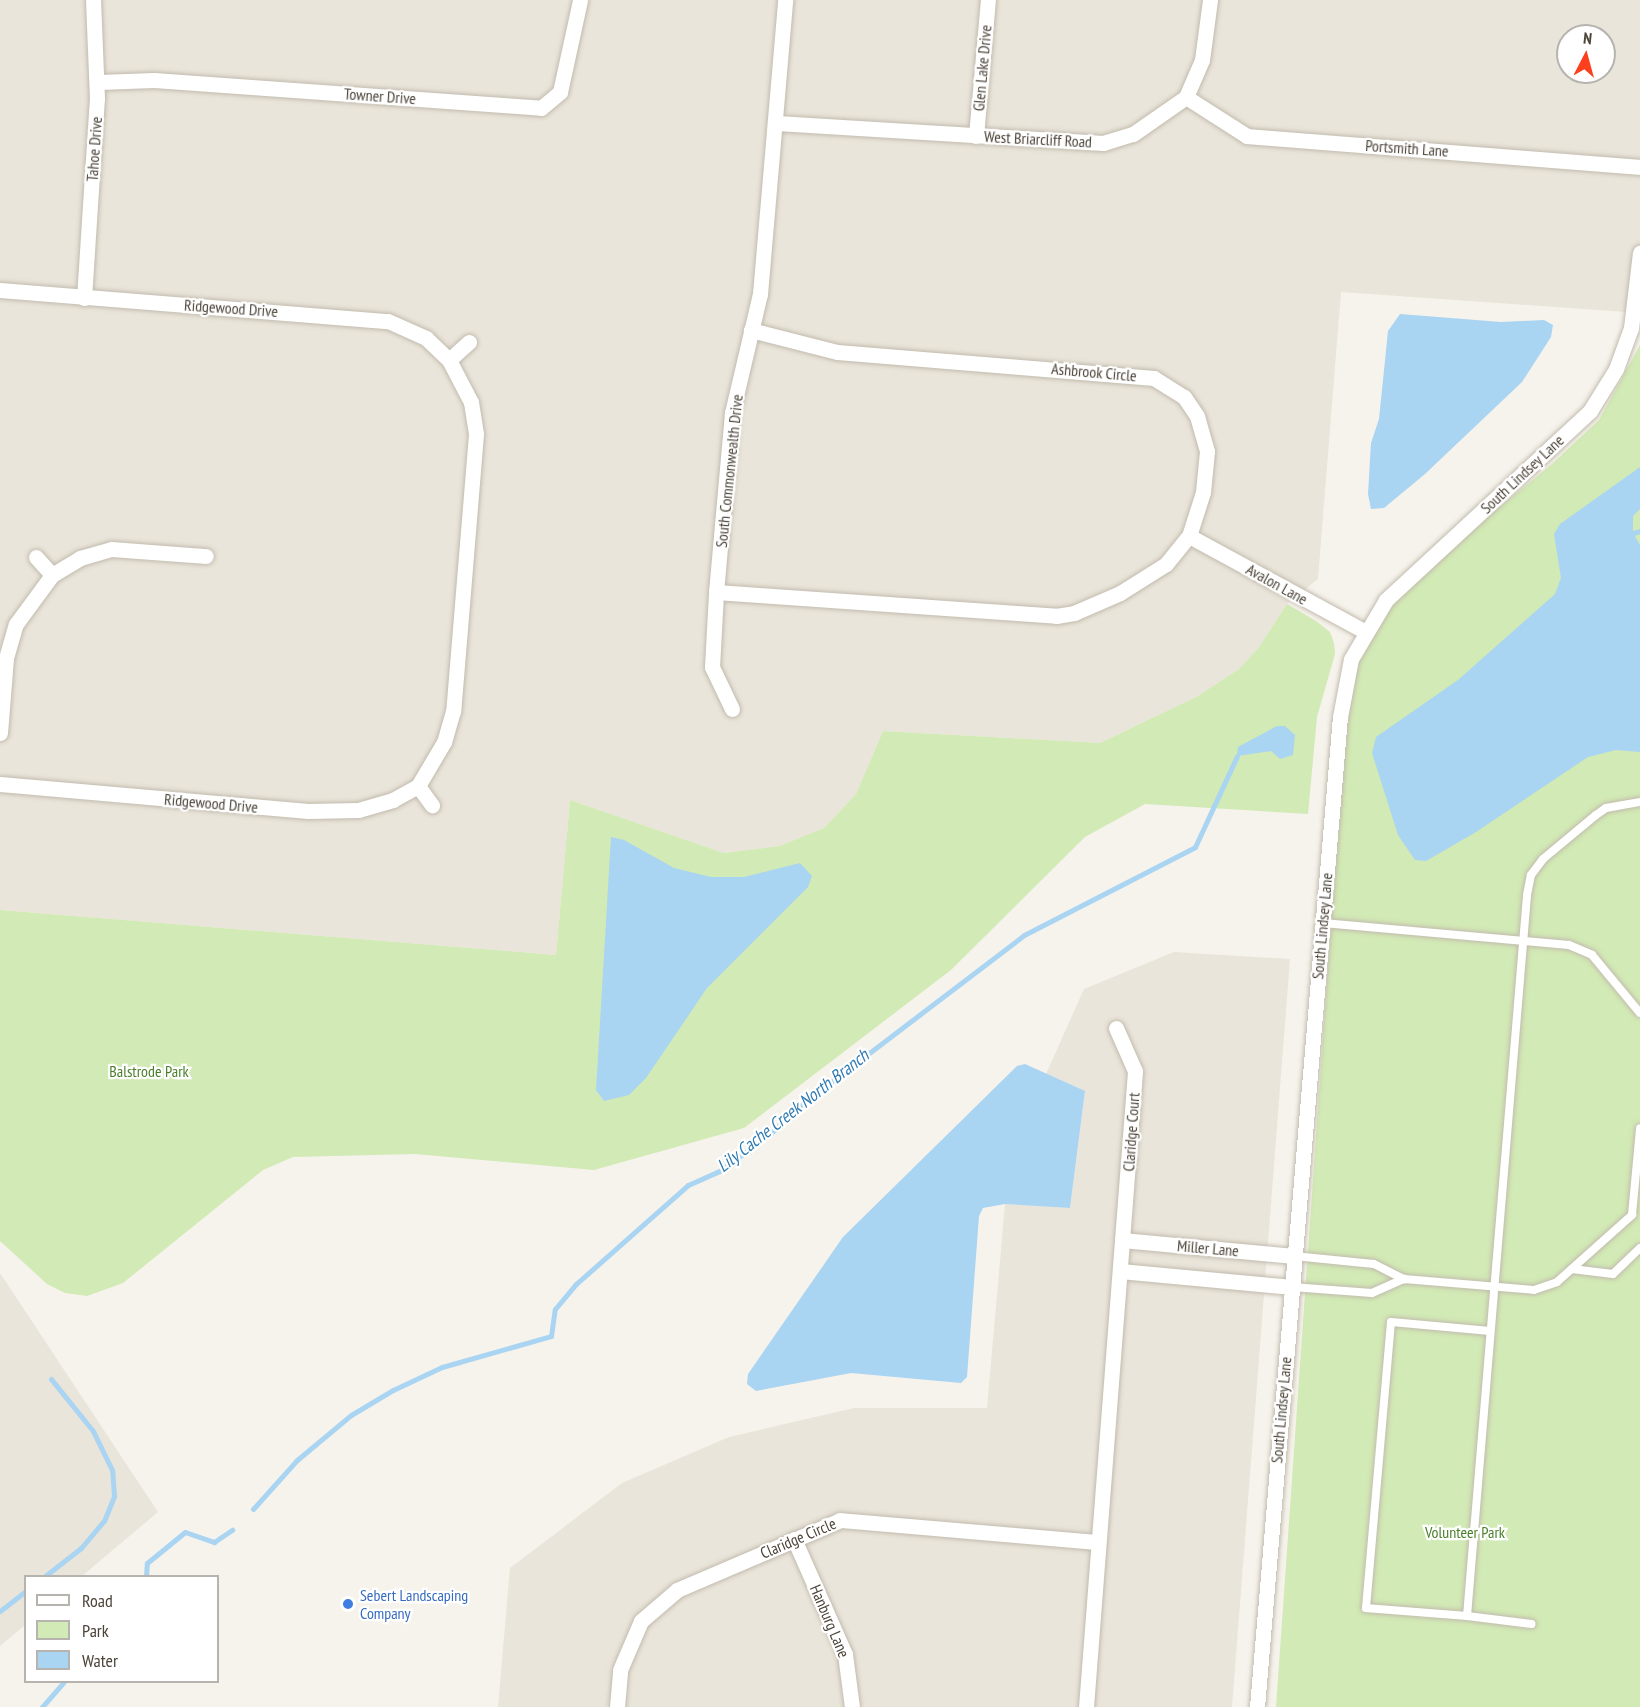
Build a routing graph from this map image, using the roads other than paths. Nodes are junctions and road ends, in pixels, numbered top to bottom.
1 (93, 0) edge
2 (580, 0) edge
3 (784, 0) edge
4 (988, 0) edge
5 (1210, 0) edge
6 (98, 82) junction
7 (1186, 97) junction
8 (777, 123) junction
9 (976, 136) junction
10 (1640, 166) edge
11 (1640, 253) edge
12 (0, 290) edge
13 (84, 298) junction
14 (752, 330) junction
15 (469, 342) dead end
16 (449, 360) junction
17 (1190, 536) junction
18 (206, 556) dead end
19 (36, 557) dead end
20 (52, 574) junction
21 (716, 592) junction
22 (1364, 632) junction
23 (732, 709) dead end
24 (0, 733) edge
25 (0, 784) edge
26 (418, 786) junction
27 (1640, 802) edge
28 (432, 805) dead end
29 (1323, 922) junction
30 (1522, 940) junction
31 (1640, 1013) edge
32 (1116, 1028) dead end
33 (1640, 1128) edge
34 (1122, 1240) junction
35 (1640, 1248) edge
36 (1294, 1256) junction
37 (1572, 1269) junction
38 (1120, 1271) junction
39 (1404, 1279) junction
40 (1292, 1287) junction
41 (1494, 1287) junction
42 (1490, 1331) junction
43 (794, 1539) junction
44 (1098, 1542) junction
45 (1467, 1616) junction
46 (1532, 1624) dead end
47 (617, 1707) edge
48 (852, 1707) edge
49 (1086, 1707) edge
50 (1257, 1707) edge

1 - 6 street, Tahoe Drive
2 - 6 street, Towner Drive
3 - 8 street, South Commonwealth Drive
4 - 9 street, Glen Lake Drive
5 - 7 street
6 - 13 street, Tahoe Drive
7 - 9 street, West Briarcliff Road
7 - 10 street, Portsmith Lane
8 - 9 street, West Briarcliff Road
8 - 14 street, South Commonwealth Drive
11 - 22 street, South Lindsey Lane
12 - 13 street, Ridgewood Drive
13 - 16 street, Ridgewood Drive
14 - 17 street, Ashbrook Circle
14 - 21 street, South Commonwealth Drive
15 - 16 street
16 - 26 street, Ridgewood Drive
17 - 21 street, Ashbrook Circle
17 - 22 street, Avalon Lane
18 - 20 street
19 - 20 street
20 - 24 street
21 - 23 street, South Commonwealth Drive
22 - 29 street, South Lindsey Lane
25 - 26 street, Ridgewood Drive
26 - 28 street
27 - 30 lane
29 - 30 lane
29 - 36 street, South Lindsey Lane
30 - 31 lane
30 - 41 lane
32 - 34 street, Claridge Court
33 - 37 lane
34 - 36 street, Miller Lane
34 - 38 street
35 - 37 lane
36 - 39 lane
36 - 40 street, South Lindsey Lane
37 - 41 lane
38 - 40 street, Miller Lane
38 - 44 street
39 - 40 lane
39 - 41 lane
40 - 50 street, South Lindsey Lane
41 - 42 lane
42 - 45 lane
42 - 45 lane
43 - 44 street, Claridge Circle
43 - 47 street, Claridge Circle
43 - 48 street, Hanburg Lane
44 - 49 street
45 - 46 lane

